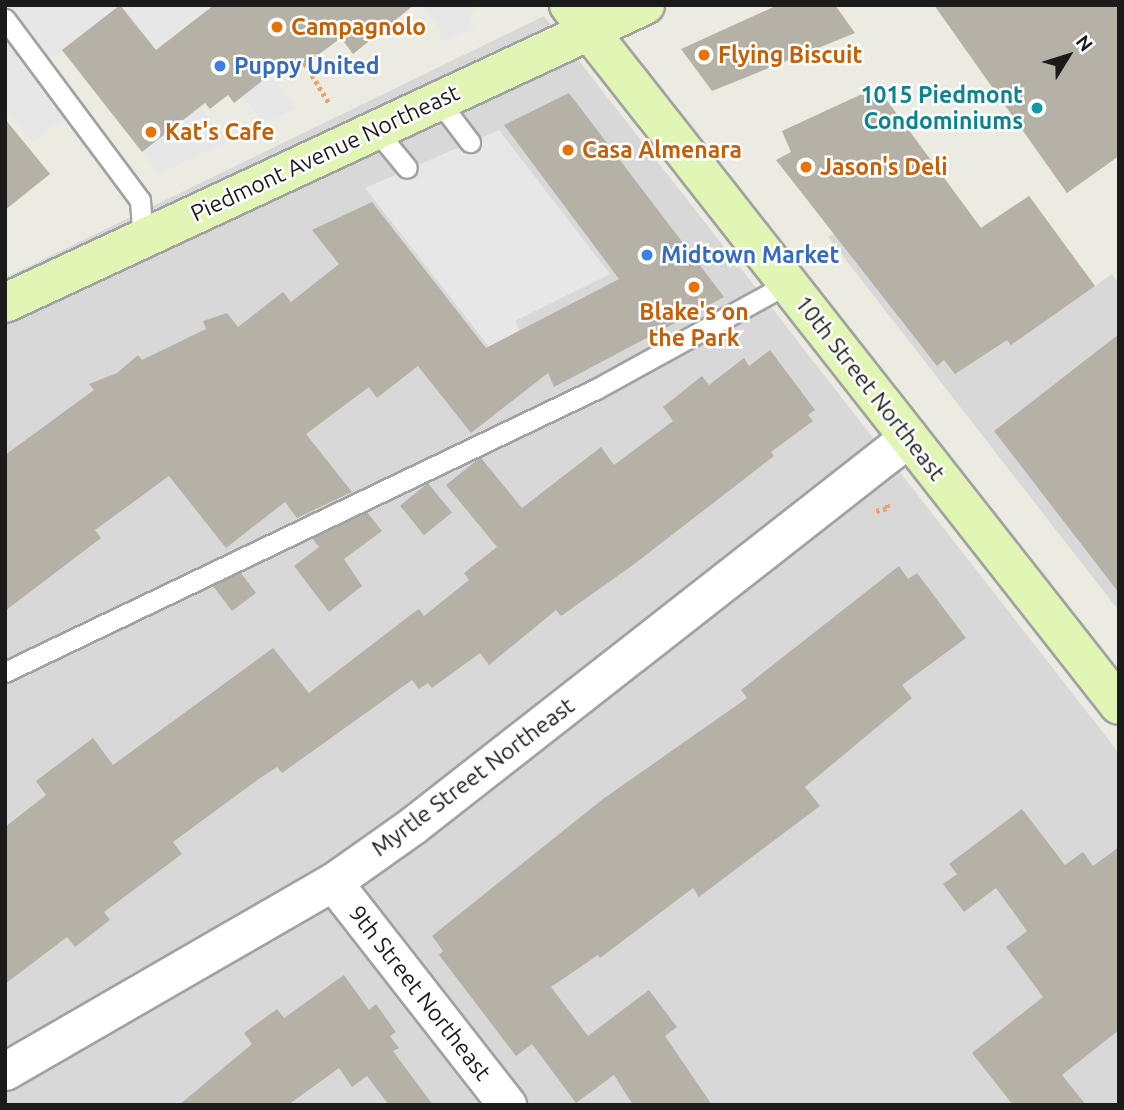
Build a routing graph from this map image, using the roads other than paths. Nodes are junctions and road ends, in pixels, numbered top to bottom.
1 (645, 5) edge
2 (578, 17) edge
3 (5, 19) edge
4 (438, 100) junction
5 (375, 129) junction
6 (470, 142) dead end
7 (407, 169) dead end
8 (143, 239) junction
9 (789, 284) junction
10 (5, 303) edge
11 (909, 437) junction
12 (5, 671) edge
13 (1119, 705) edge
14 (333, 882) junction
15 (5, 1071) edge
16 (507, 1105) edge

1 - 2 main road, Piedmont Avenue Northeast
2 - 4 main road, Piedmont Avenue Northeast
2 - 9 main road, 10th Street Northeast
3 - 8 lane
4 - 5 main road, Piedmont Avenue Northeast
4 - 6 lane
5 - 7 lane
5 - 8 main road, Piedmont Avenue Northeast
8 - 10 main road, Piedmont Avenue Northeast
9 - 11 main road, 10th Street Northeast
9 - 12 lane
11 - 13 main road, 10th Street Northeast
11 - 14 street, Myrtle Street Northeast
14 - 15 street, Myrtle Street Northeast
14 - 16 street, 9th Street Northeast

